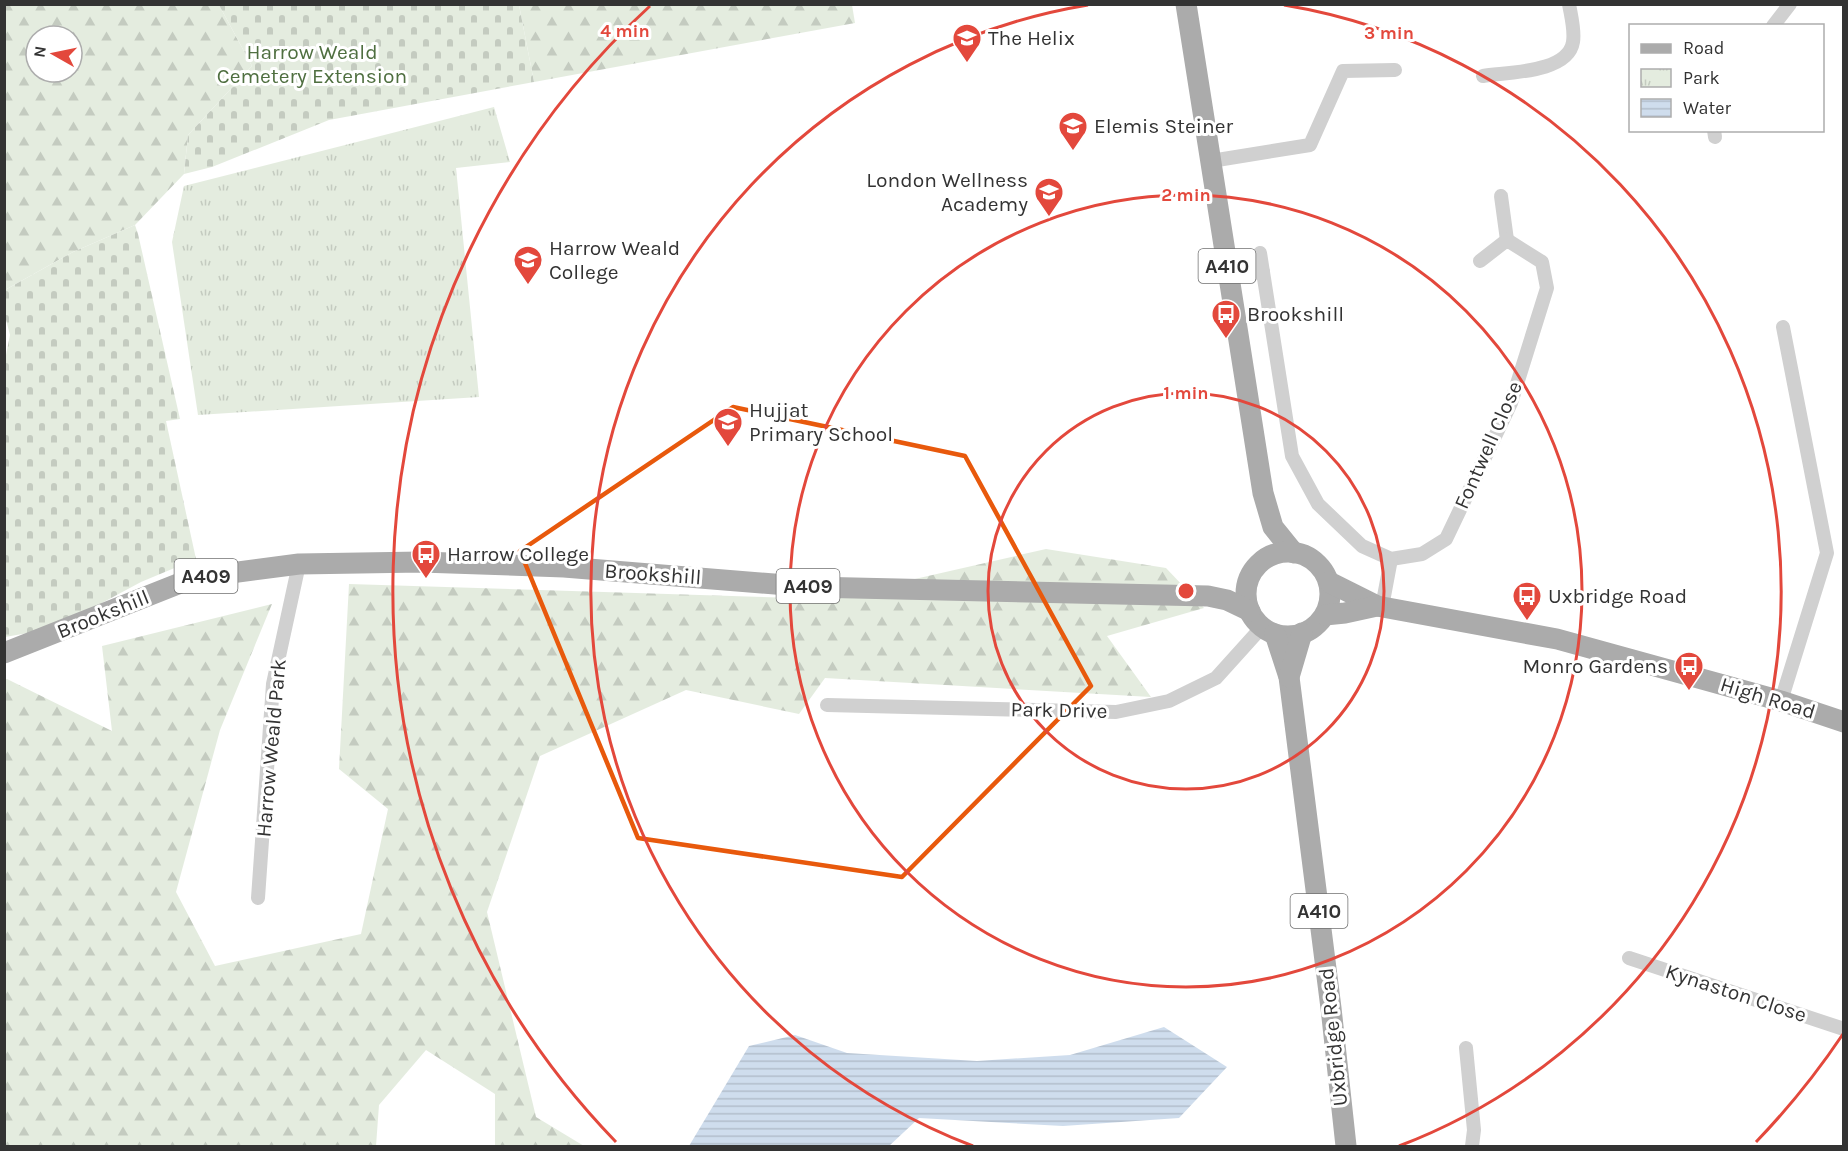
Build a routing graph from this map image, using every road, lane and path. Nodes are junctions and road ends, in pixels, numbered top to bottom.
1 (1186, 4) edge
2 (1569, 4) edge
3 (1790, 4) edge
4 (1775, 24) edge
5 (1395, 70) dead end
6 (1483, 76) dead end
7 (1211, 161) junction
8 (1501, 196) dead end
9 (1507, 240) junction
10 (1260, 253) dead end
11 (1480, 261) dead end
12 (1263, 272) junction
13 (1228, 278) junction
14 (1783, 327) dead end
15 (1273, 527) junction
16 (1294, 553) junction
17 (1265, 559) junction
18 (1391, 559) junction
19 (298, 564) junction
20 (1248, 582) junction
21 (1329, 582) junction
22 (1208, 596) junction
23 (1380, 607) junction
24 (1325, 615) junction
25 (1262, 624) junction
26 (1302, 633) junction
27 (4, 653) edge
28 (1289, 677) junction
29 (1781, 701) junction
30 (827, 705) dead end
31 (1844, 722) edge
32 (258, 898) dead end
33 (1629, 958) dead end
34 (1844, 1029) edge
35 (1466, 1048) dead end
36 (1346, 1146) edge
37 (1472, 1146) edge

1 - 7 main road, A410
2 - 6 street
3 - 4 street
5 - 7 street
7 - 13 main road, A410
8 - 9 street
9 - 11 street
9 - 18 street, Fontwell Close
10 - 12 street
12 - 13 street
12 - 18 street
13 - 15 main road, A410
14 - 29 street
15 - 16 main road, A410
15 - 17 main road
16 - 17 main road
16 - 21 main road
17 - 20 main road
18 - 23 street
19 - 22 main road, Brookshill / A409
19 - 27 main road, Brookshill / A409
19 - 32 street, Harrow Weald Park
20 - 22 main road, Brookshill / A409
20 - 25 main road
21 - 23 main road, High Road
21 - 24 main road
22 - 25 main road, Brookshill / A409
23 - 24 main road, High Road
23 - 29 main road, High Road
24 - 26 main road
25 - 26 main road
25 - 28 main road, Uxbridge Road / A410
25 - 30 street, Park Drive
26 - 28 main road, Uxbridge Road / A410
28 - 36 main road, Uxbridge Road / A410
29 - 31 main road, High Road
33 - 34 street, Kynaston Close
35 - 37 street

